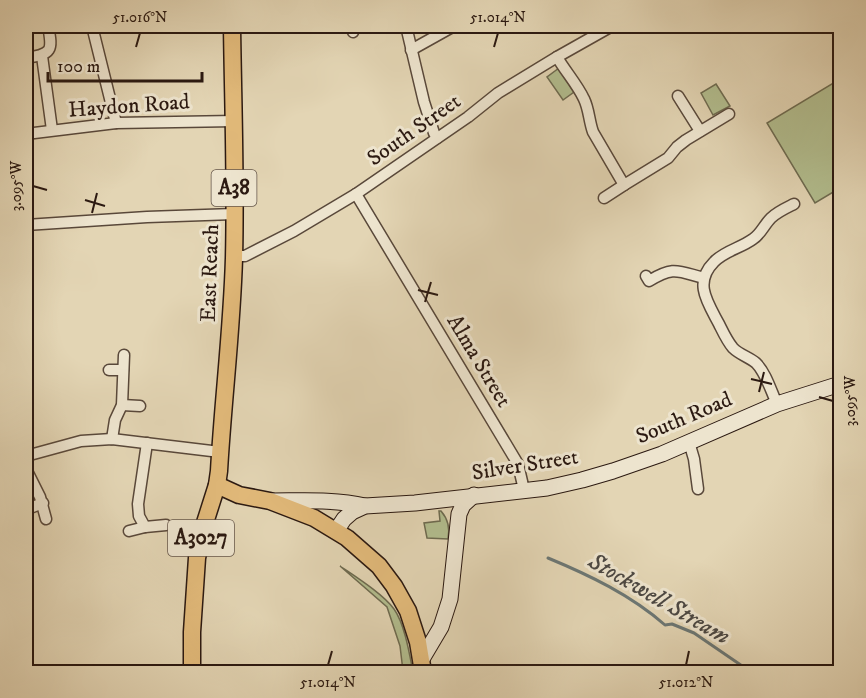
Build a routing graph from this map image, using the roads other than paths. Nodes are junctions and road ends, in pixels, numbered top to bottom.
1 (48, 26) edge
2 (92, 26) edge
3 (232, 26) edge
4 (406, 26) edge
5 (454, 26) edge
6 (612, 26) edge
7 (411, 50) junction
8 (42, 56) junction
9 (557, 57) junction
10 (26, 58) edge
11 (678, 96) dead end
12 (729, 114) dead end
13 (235, 121) junction
14 (116, 123) junction
15 (52, 130) junction
16 (700, 131) junction
17 (26, 134) edge
18 (438, 138) junction
19 (624, 185) junction
20 (356, 194) junction
21 (604, 198) dead end
22 (794, 204) dead end
23 (234, 214) junction
24 (26, 225) edge
25 (234, 256) junction
26 (646, 276) dead end
27 (704, 278) junction
28 (124, 355) dead end
29 (109, 370) dead end
30 (123, 370) junction
31 (840, 384) edge
32 (777, 404) junction
33 (122, 405) junction
34 (140, 406) dead end
35 (112, 439) junction
36 (689, 442) junction
37 (147, 443) junction
38 (220, 452) junction
39 (26, 456) edge
40 (26, 469) edge
41 (613, 471) joint
42 (217, 486) junction
43 (698, 489) dead end
44 (524, 490) junction
45 (474, 495) junction
46 (442, 500) junction
47 (270, 501) junction
48 (43, 503) junction
49 (365, 506) junction
50 (30, 508) dead end
51 (459, 514) junction
52 (46, 519) dead end
53 (166, 525) dead end
54 (145, 526) junction
55 (129, 531) dead end
56 (336, 531) junction
57 (445, 615) junction
58 (414, 627) junction
59 (423, 666) edge
60 (192, 672) edge

1 - 8 street
2 - 14 street
3 - 13 main road, East Reach / A38
4 - 7 street
5 - 7 street
6 - 9 street, South Street
7 - 18 street
8 - 10 street
8 - 15 street
9 - 18 street, South Street
9 - 19 street
11 - 16 street
12 - 16 street
13 - 14 street, Haydon Road
13 - 23 main road, East Reach / A38
14 - 15 street, Haydon Road
15 - 17 street, Haydon Road
16 - 19 street
18 - 20 street, South Street
19 - 21 street
20 - 25 street, South Street
20 - 44 street, Alma Street
22 - 27 street
23 - 24 street
23 - 25 main road, East Reach / A38
25 - 38 main road, East Reach / A38
26 - 27 street
27 - 32 street
28 - 30 street
29 - 30 street
30 - 33 street
31 - 32 main road, South Road
32 - 36 main road, South Road
33 - 34 street
33 - 35 street
35 - 37 street
35 - 39 street
36 - 41 main road, South Road
36 - 43 street
37 - 38 street
37 - 54 street
38 - 42 main road, East Reach / A38
40 - 48 street
41 - 44 main road, Silver Street
42 - 47 main road
42 - 60 main road, A3027
44 - 45 main road, Silver Street
45 - 46 main road, Silver Street
45 - 51 main road
46 - 49 main road, Silver Street
46 - 51 main road, Silver Street
47 - 49 main road, Silver Street
47 - 56 main road
48 - 50 street
48 - 52 street
49 - 56 main road
51 - 57 main road
53 - 54 street
54 - 55 street
56 - 58 main road
57 - 58 main road
57 - 59 main road
58 - 59 main road

